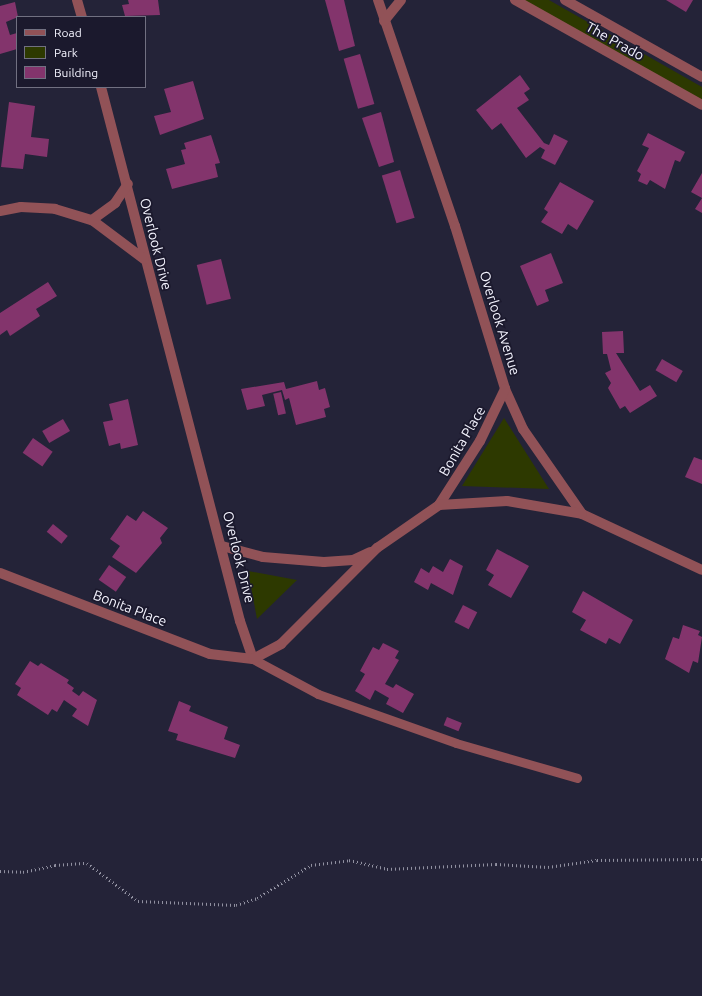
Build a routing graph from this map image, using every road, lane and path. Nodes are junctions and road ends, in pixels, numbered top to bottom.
1 (77, 0) edge
2 (378, 0) edge
3 (401, 0) edge
4 (515, 0) edge
5 (565, 0) edge
6 (82, 16) edge
7 (384, 21) junction
8 (702, 77) edge
9 (101, 88) edge
10 (702, 105) edge
11 (128, 184) junction
12 (0, 211) edge
13 (92, 220) junction
14 (144, 259) junction
15 (505, 389) junction
16 (439, 505) junction
17 (582, 514) junction
18 (222, 546) junction
19 (377, 548) junction
20 (702, 570) edge
21 (0, 573) edge
22 (253, 659) junction
23 (577, 778) dead end
24 (702, 859) edge
25 (0, 872) edge

1 - 6 street
2 - 7 street, Overlook Avenue
3 - 7 street
4 - 10 street, The Prado
5 - 8 street, The Prado
7 - 15 street, Overlook Avenue
9 - 11 street, Overlook Drive
11 - 13 street
11 - 14 street, Overlook Drive
12 - 13 street
13 - 14 street
14 - 18 street, Overlook Drive
15 - 16 street, Bonita Place
15 - 17 street, Overlook Avenue
16 - 17 street
16 - 19 street
17 - 20 street
18 - 19 street
18 - 22 street, Overlook Drive
19 - 22 street
21 - 22 street, Bonita Place
22 - 23 lane
24 - 25 path

